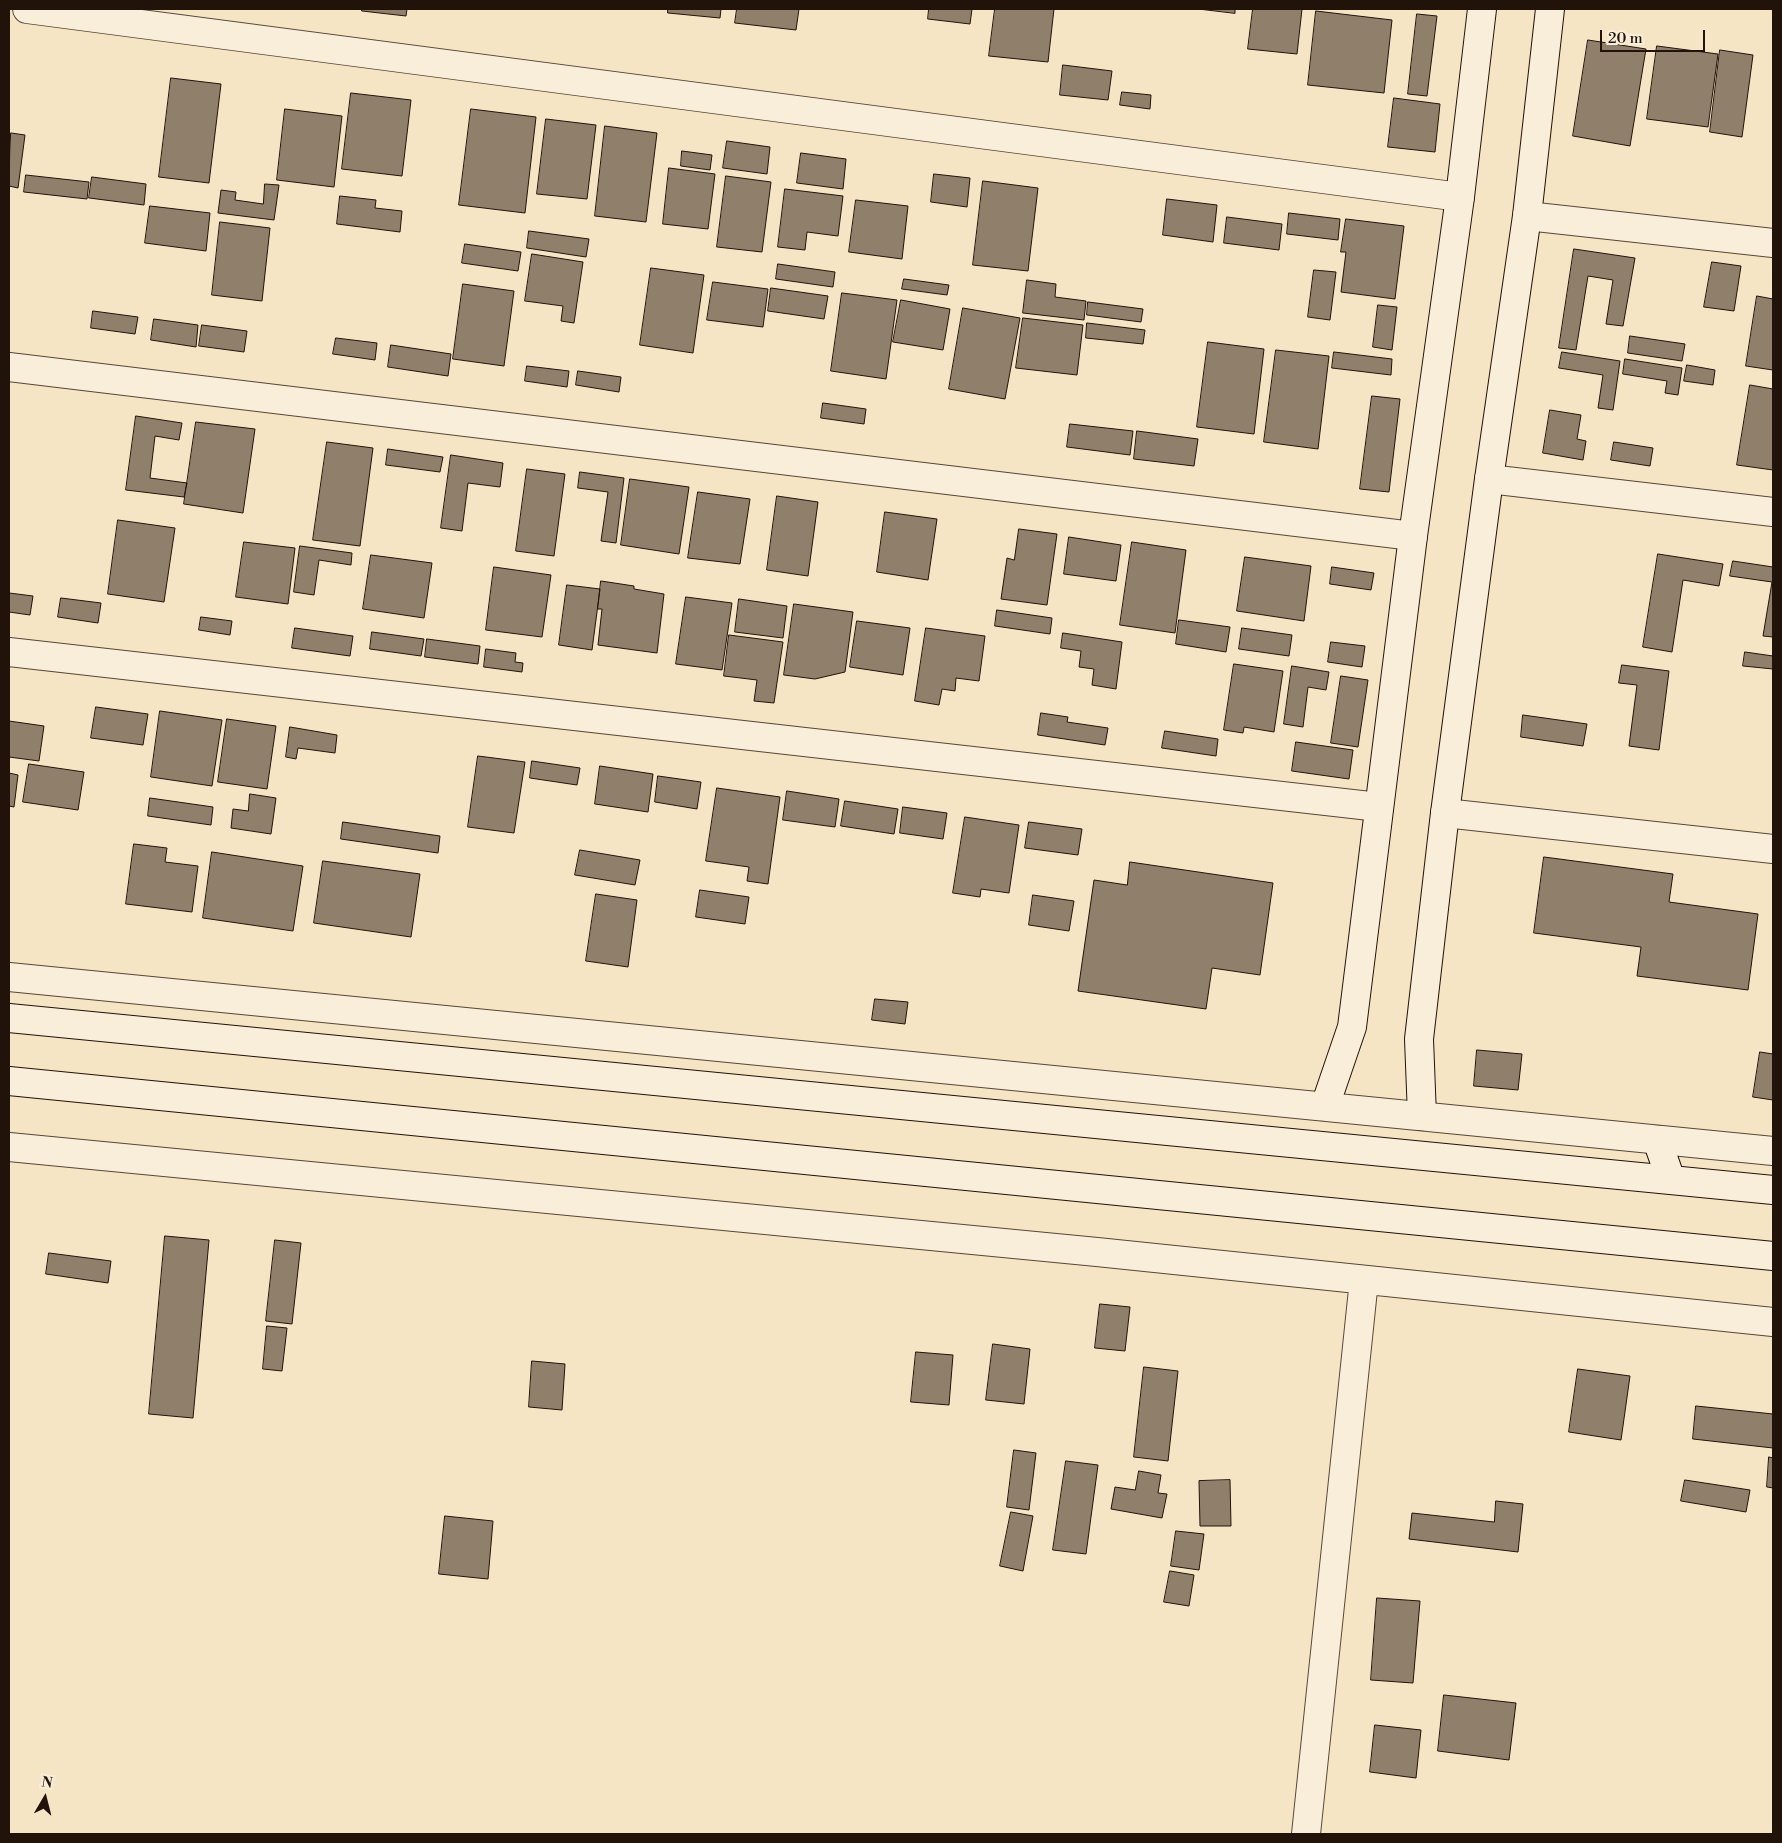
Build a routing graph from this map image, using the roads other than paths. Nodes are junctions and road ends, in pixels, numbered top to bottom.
1 (27, 9) edge
2 (1482, 9) edge
3 (1550, 9) edge
4 (1460, 197) junction
5 (1528, 216) junction
6 (1773, 243) edge
7 (9, 366) edge
8 (1488, 478) junction
9 (1773, 512) edge
10 (1413, 536) junction
11 (9, 652) edge
12 (1379, 807) junction
13 (1445, 814) junction
14 (1773, 849) edge
15 (9, 977) edge
16 (9, 1018) edge
17 (9, 1081) edge
18 (1325, 1106) junction
19 (1422, 1116) junction
20 (1657, 1140) junction
21 (9, 1147) edge
22 (1773, 1152) edge
23 (1671, 1180) junction
24 (1773, 1190) edge
25 (1773, 1256) edge
26 (1364, 1280) junction
27 (1773, 1322) edge
28 (1306, 1834) edge

1 - 4 street
2 - 4 street
3 - 5 street
4 - 10 street
5 - 6 street
5 - 8 street
7 - 10 street
8 - 9 street
8 - 13 street
10 - 12 street
11 - 12 street
12 - 18 street
13 - 14 street
13 - 19 street
15 - 18 street
16 - 23 street
17 - 25 street
18 - 19 street
19 - 20 street
20 - 22 street
20 - 23 street
21 - 26 street
23 - 24 street
26 - 27 street
26 - 28 street

